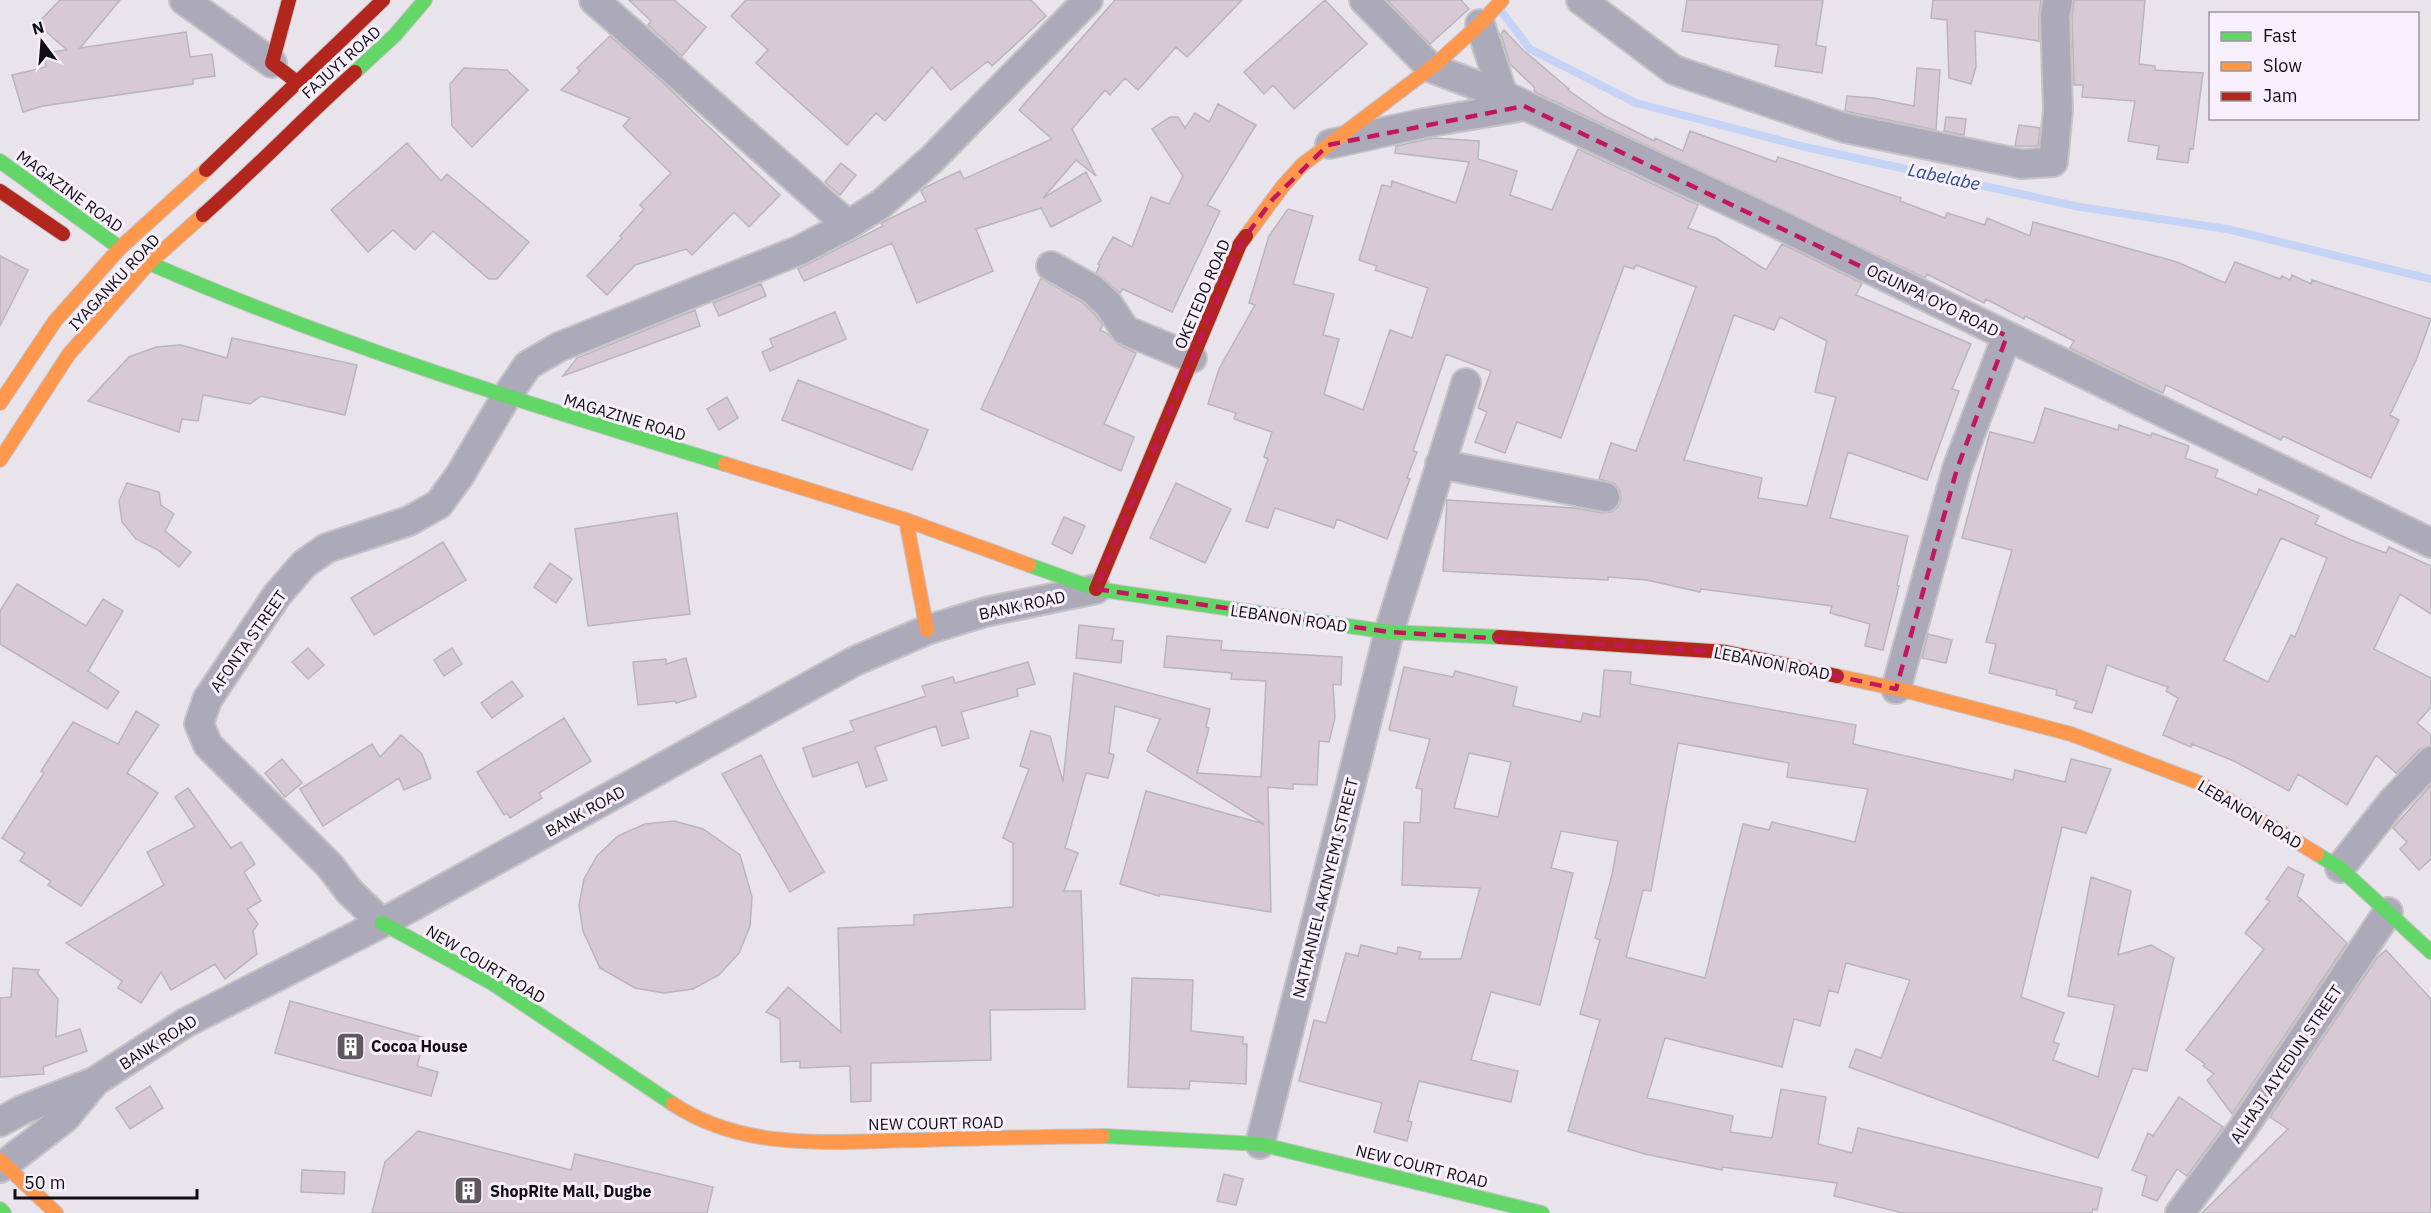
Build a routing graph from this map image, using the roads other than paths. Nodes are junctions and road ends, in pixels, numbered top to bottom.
1 (184, 0) edge
2 (289, 0) edge
3 (382, 0) edge
4 (425, 0) edge
5 (594, 0) edge
6 (1088, 0) edge
7 (1364, 0) edge
8 (1502, 0) edge
9 (1581, 0) edge
10 (2058, 0) edge
11 (1485, 19) junction
12 (272, 63) junction
13 (1431, 68) junction
14 (297, 82) junction
15 (1514, 100) junction
16 (301, 121) joint
17 (1328, 145) junction
18 (0, 161) edge
19 (0, 192) edge
20 (848, 225) junction
21 (78, 244) dead end
22 (120, 248) junction
23 (149, 263) junction
24 (1052, 266) dead end
25 (2007, 336) junction
26 (1192, 358) junction
27 (1466, 383) dead end
28 (506, 398) junction
29 (0, 403) edge
30 (0, 460) edge
31 (1440, 464) junction
32 (1605, 497) dead end
33 (906, 520) junction
34 (2431, 543) edge
35 (1096, 589) junction
36 (927, 630) junction
37 (1389, 632) junction
38 (1896, 689) junction
39 (2431, 761) edge
40 (2340, 868) junction
41 (2388, 912) junction
42 (382, 923) junction
43 (2431, 952) edge
44 (94, 1082) junction
45 (0, 1122) edge
46 (1260, 1144) junction
47 (2, 1164) edge
48 (1468, 1204) edge
49 (0, 1209) edge
50 (4, 1213) edge
51 (56, 1213) edge
52 (1542, 1213) edge
53 (2180, 1213) edge

1 - 12 street
2 - 12 main road
3 - 14 main road, FAJUYI ROAD
4 - 16 main road, FAJUYI ROAD
5 - 20 street
6 - 20 street, AFONTA STREET
7 - 13 street
8 - 11 main road, OKETEDO ROAD
9 - 10 street
11 - 13 main road, OKETEDO ROAD
11 - 15 street
12 - 14 main road
13 - 15 street, OGUNPA OYO ROAD
13 - 17 main road, OKETEDO ROAD
14 - 22 main road, IYAGANKU ROAD
15 - 17 street
15 - 25 street, OGUNPA OYO ROAD
16 - 23 main road, IYAGANKU ROAD
17 - 26 main road, OKETEDO ROAD
18 - 22 main road, MAGAZINE ROAD
19 - 21 main road
20 - 28 street, AFONTA STREET
22 - 29 main road, IYAGANKU ROAD
23 - 28 main road, MAGAZINE ROAD
23 - 30 main road, IYAGANKU ROAD
24 - 26 street
25 - 34 street, OGUNPA OYO ROAD
25 - 38 street
26 - 35 main road, OKETEDO ROAD
27 - 31 street, NATHANIEL AKINYEMI STREET
28 - 33 main road, MAGAZINE ROAD
28 - 42 street, AFONTA STREET
31 - 32 street
31 - 37 street, NATHANIEL AKINYEMI STREET
33 - 35 main road, MAGAZINE ROAD
33 - 36 main road
35 - 36 street, BANK ROAD
35 - 37 main road, LEBANON ROAD
36 - 42 street, BANK ROAD
37 - 38 main road, LEBANON ROAD
37 - 46 street, NATHANIEL AKINYEMI STREET
38 - 40 main road, LEBANON ROAD
39 - 40 street
40 - 41 main road, LEBANON ROAD
41 - 43 main road, LEBANON ROAD
41 - 53 street, ALHAJI AIYEDUN STREET
42 - 44 street, BANK ROAD
42 - 46 main road, NEW COURT ROAD
44 - 45 street, BANK ROAD
44 - 47 street, BANK ROAD
46 - 48 main road, NEW COURT ROAD
47 - 51 main road
48 - 52 main road, NEW COURT ROAD
49 - 50 main road

